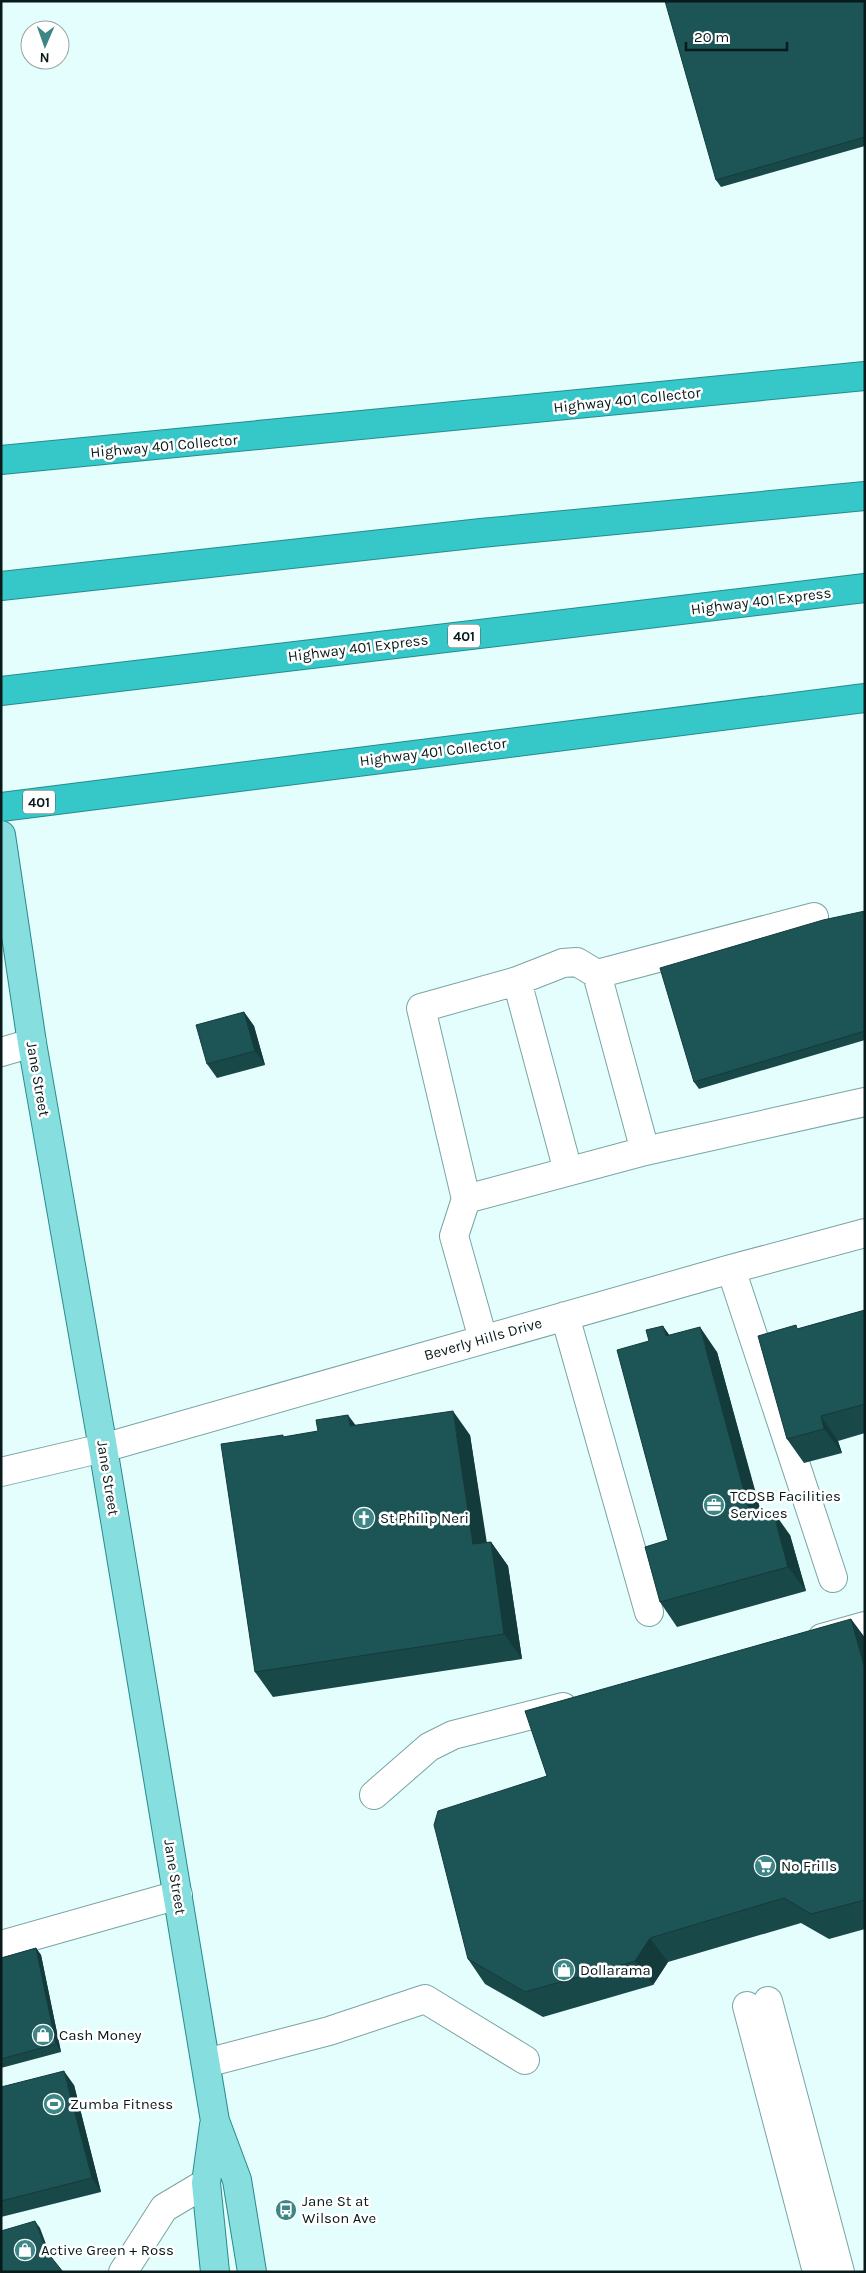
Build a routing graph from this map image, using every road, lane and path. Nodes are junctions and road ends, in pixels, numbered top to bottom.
1 (865, 376) edge
2 (11, 460) edge
3 (865, 496) edge
4 (1, 586) edge
5 (865, 588) edge
6 (1, 691) edge
7 (865, 698) edge
8 (1, 807) edge
9 (1, 836) edge
10 (814, 917) dead end
11 (597, 974) junction
12 (517, 981) junction
13 (32, 1044) junction
14 (1, 1052) edge
15 (865, 1102) edge
16 (644, 1150) junction
17 (568, 1171) junction
18 (466, 1199) junction
19 (865, 1233) edge
20 (731, 1268) junction
21 (565, 1316) junction
22 (483, 1339) junction
23 (784, 1341) edge
24 (757, 1349) junction
25 (103, 1448) junction
26 (1, 1472) edge
27 (833, 1578) dead end
28 (649, 1612) dead end
29 (865, 1626) edge
30 (800, 1644) edge
31 (586, 1701) edge
32 (374, 1795) dead end
33 (178, 1895) junction
34 (1, 1945) edge
35 (525, 2060) dead end
36 (206, 2063) junction
37 (215, 2121) junction
38 (206, 2183) junction
39 (124, 2272) edge
40 (215, 2272) edge
41 (252, 2272) edge
42 (816, 2272) edge
43 (840, 2272) edge

1 - 2 highway, Highway 401 Collector
3 - 4 highway
5 - 6 highway, Highway 401 Express / 401
7 - 8 highway, Highway 401 Collector / 401
9 - 13 main road, Jane Street
10 - 11 street
11 - 12 street
11 - 16 street
12 - 17 street
12 - 18 street
13 - 14 street
13 - 25 main road, Jane Street
15 - 16 street
16 - 17 street
17 - 18 street
18 - 22 street
19 - 20 street, Beverly Hills Drive
20 - 21 street, Beverly Hills Drive
20 - 24 street
21 - 22 street, Beverly Hills Drive
21 - 28 street
22 - 25 street, Beverly Hills Drive
23 - 24 street
24 - 27 street
25 - 26 street, Beverly Hills Drive
25 - 33 main road, Jane Street
29 - 30 street
31 - 32 street
33 - 34 street
33 - 36 main road, Jane Street
35 - 36 street
36 - 37 main road, Jane Street
37 - 38 main road, Jane Street
37 - 41 main road, Jane Street
38 - 39 street
38 - 40 main road, Jane Street
42 - 43 street

